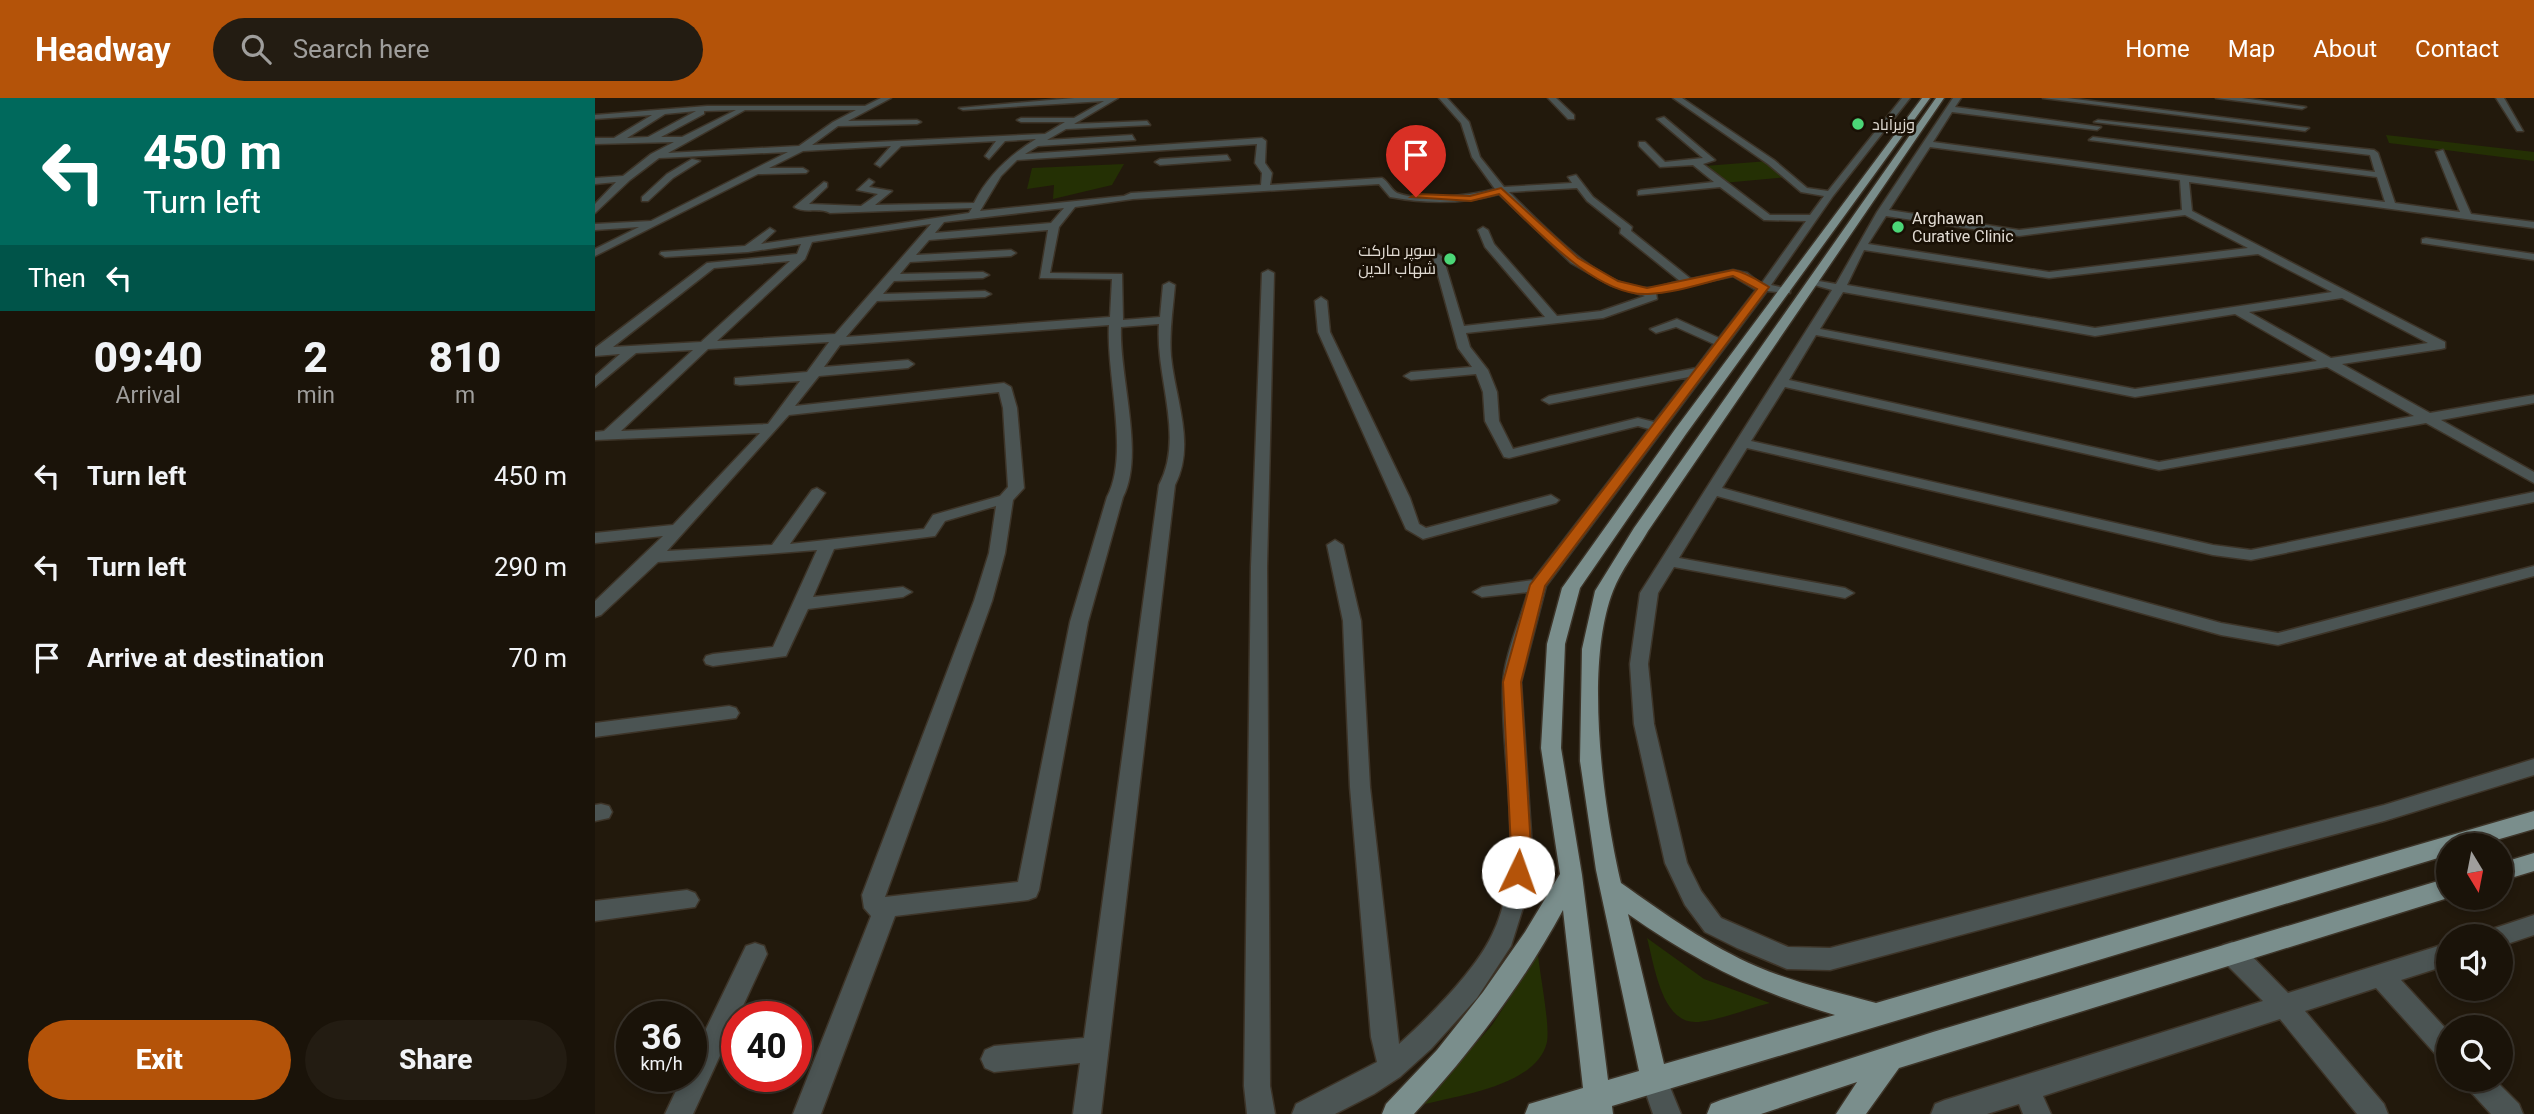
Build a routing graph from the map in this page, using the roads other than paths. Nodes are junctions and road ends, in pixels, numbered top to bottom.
1 (708, 98) edge
2 (766, 98) edge
3 (887, 98) edge
4 (1109, 98) edge
5 (1114, 98) edge
6 (1443, 98) edge
7 (1552, 98) edge
8 (1677, 98) edge
9 (1906, 98) edge
10 (1926, 98) edge
11 (2047, 98) edge
12 (2220, 98) edge
13 (2500, 98) edge
14 (2104, 101) edge
15 (1949, 102) edge
16 (2302, 107) dead end
17 (707, 108) junction
18 (749, 108) junction
19 (867, 108) junction
20 (963, 108) dead end
21 (665, 111) junction
22 (595, 117) edge
23 (1571, 117) dead end
24 (1661, 119) dead end
25 (1021, 120) dead end
26 (1080, 120) junction
27 (1900, 120) junction
28 (917, 122) dead end
29 (1147, 123) dead end
30 (836, 124) junction
31 (2097, 125) junction
32 (1062, 128) junction
33 (2305, 128) dead end
34 (2520, 129) dead end
35 (926, 132) dead end
36 (818, 135) junction
37 (1047, 136) junction
38 (1003, 137) junction
39 (1132, 138) dead end
40 (649, 139) junction
41 (683, 139) junction
42 (935, 139) junction
43 (617, 140) junction
44 (2093, 140) junction
45 (595, 141) edge
46 (900, 142) junction
47 (1032, 143) junction
48 (1642, 144) dead end
49 (1929, 144) junction
50 (1205, 145) junction
51 (802, 148) junction
52 (1895, 151) junction
53 (2440, 152) dead end
54 (654, 156) junction
55 (923, 156) dead end
56 (989, 156) dead end
57 (1227, 158) dead end
58 (1011, 159) junction
59 (695, 161) dead end
60 (1160, 162) dead end
61 (1695, 162) junction
62 (880, 164) dead end
63 (1203, 164) junction
64 (2086, 165) junction
65 (681, 169) junction
66 (636, 170) junction
67 (756, 171) junction
68 (803, 171) dead end
69 (2381, 175) junction
70 (625, 178) junction
71 (2184, 178) junction
72 (595, 181) edge
73 (869, 182) dead end
74 (1721, 184) junction
75 (824, 185) dead end
76 (1265, 189) junction
77 (1501, 190) junction
78 (1641, 193) dead end
79 (1830, 194) junction
80 (645, 199) dead end
81 (977, 204) junction
82 (1072, 205) junction
83 (2391, 205) junction
84 (865, 208) junction
85 (595, 210) edge
86 (1882, 212) junction
87 (2187, 212) junction
88 (973, 215) junction
89 (2467, 216) junction
90 (942, 218) junction
91 (1813, 218) junction
92 (657, 222) junction
93 (2534, 225) edge
94 (1054, 226) junction
95 (595, 227) edge
96 (1483, 230) dead end
97 (770, 231) dead end
98 (924, 237) junction
99 (2426, 241) dead end
100 (807, 242) junction
101 (1861, 246) junction
102 (748, 249) junction
103 (2261, 250) junction
104 (595, 253) edge
105 (1011, 253) dead end
106 (665, 254) dead end
107 (801, 257) junction
108 (1438, 257) dead end
109 (2534, 257) edge
110 (906, 259) junction
111 (1268, 273) dead end
112 (983, 275) dead end
113 (893, 278) junction
114 (1687, 281) junction
115 (1813, 283) junction
116 (1169, 285) dead end
117 (1764, 287) junction
118 (1840, 287) junction
119 (1786, 291) junction
120 (1647, 292) junction
121 (985, 293) dead end
122 (2344, 294) junction
123 (875, 298) junction
124 (1321, 301) dead end
125 (2238, 311) junction
126 (1553, 319) junction
127 (1167, 320) junction
128 (1116, 322) junction
129 (1656, 329) dead end
130 (1460, 330) junction
131 (1813, 331) junction
132 (838, 340) junction
133 (1721, 343) junction
134 (706, 345) junction
135 (634, 349) junction
136 (597, 352) edge
137 (2328, 361) junction
138 (908, 364) dead end
139 (1481, 370) junction
140 (1700, 371) junction
141 (814, 374) junction
142 (1411, 376) dead end
143 (740, 381) dead end
144 (1782, 382) junction
145 (595, 383) edge
146 (1549, 400) dead end
147 (2534, 400) edge
148 (788, 411) junction
149 (2431, 419) junction
150 (1657, 427) junction
151 (772, 428) junction
152 (601, 435) edge
153 (1743, 443) junction
154 (2534, 478) edge
155 (1714, 490) junction
156 (817, 493) dead end
157 (2534, 497) edge
158 (1005, 499) junction
159 (1551, 500) dead end
160 (676, 530) junction
161 (595, 538) edge
162 (828, 544) junction
163 (1335, 545) dead end
164 (777, 550) junction
165 (653, 557) junction
166 (1670, 561) junction
167 (2534, 571) edge
168 (1538, 585) junction
169 (620, 591) junction
170 (903, 592) dead end
171 (1482, 592) dead end
172 (595, 593) edge
173 (1845, 593) dead end
174 (801, 604) junction
175 (595, 611) edge
176 (713, 660) dead end
177 (729, 713) dead end
178 (595, 730) edge
179 (2534, 767) edge
180 (2534, 820) edge
181 (2492, 833) edge
182 (2436, 850) edge
183 (2534, 862) edge
184 (2513, 868) edge
185 (1571, 875) junction
186 (1612, 889) junction
187 (2436, 892) edge
188 (687, 900) dead end
189 (886, 908) junction
190 (595, 911) edge
191 (2534, 925) edge
192 (2513, 932) edge
193 (2232, 953) junction
194 (755, 954) dead end
195 (2436, 958) edge
196 (2381, 976) junction
197 (2286, 1008) junction
198 (1877, 1015) junction
199 (2436, 1036) edge
200 (1096, 1049) junction
201 (1891, 1058) junction
202 (994, 1059) dead end
203 (1391, 1068) junction
204 (1654, 1079) junction
205 (2488, 1092) edge
206 (2032, 1102) edge
207 (1599, 1105) edge
208 (679, 1114) edge
209 (807, 1114) edge
210 (1087, 1114) edge
211 (1261, 1114) edge
212 (1306, 1114) edge
213 (1396, 1114) edge
214 (1539, 1114) edge
215 (1667, 1114) edge
216 (1721, 1114) edge
217 (1850, 1114) edge
218 (1945, 1114) edge
219 (2374, 1114) edge
220 (2509, 1114) edge

1 - 21 street
2 - 18 street
3 - 19 street
4 - 20 street
5 - 26 street
6 - 77 street
7 - 23 street
8 - 79 street
9 - 27 street
10 - 27 main road
11 - 14 street
12 - 16 street
13 - 34 street
14 - 31 street
14 - 33 street
15 - 31 street
15 - 49 street
15 - 52 main road
17 - 18 street
17 - 21 street
17 - 40 street
18 - 19 street
18 - 41 street
19 - 30 street
21 - 22 street
21 - 43 street
24 - 61 street
25 - 26 street
26 - 32 street
27 - 52 main road
27 - 79 street
28 - 30 street
29 - 32 street
30 - 36 street
31 - 44 street
31 - 69 street
32 - 37 street
35 - 36 street
36 - 51 street
37 - 38 street
37 - 47 street
38 - 42 street
38 - 56 street
39 - 47 street
40 - 41 street
40 - 43 street
41 - 54 street
42 - 46 street
42 - 55 street
43 - 45 street
44 - 64 street
44 - 69 street
46 - 51 street
46 - 62 street
47 - 58 street
48 - 61 street
49 - 64 street
49 - 86 street
50 - 58 street
50 - 63 street
50 - 76 street
51 - 54 street
51 - 67 street
52 - 115 main road
52 - 119 main road
53 - 89 street
54 - 66 street
57 - 63 street
58 - 81 street
59 - 65 street
60 - 63 street
61 - 74 street
64 - 71 street
65 - 66 street
65 - 80 street
66 - 70 street
67 - 68 street
67 - 92 street
69 - 83 street
70 - 72 street
70 - 85 street
71 - 83 street
71 - 87 street
73 - 84 street
74 - 78 street
74 - 91 street
75 - 84 street
76 - 77 street
76 - 82 street
77 - 114 street
77 - 120 street
79 - 91 street
81 - 84 street
81 - 88 street
82 - 88 street
82 - 94 street
83 - 89 street
86 - 87 street
86 - 101 street
87 - 103 street
88 - 90 street
89 - 93 street
90 - 98 street
90 - 100 street
91 - 117 street
92 - 95 street
92 - 104 street
94 - 98 street
94 - 128 street
96 - 126 street
97 - 102 street
98 - 110 street
99 - 109 street
100 - 102 street
100 - 107 street
101 - 103 street
101 - 118 street
102 - 106 street
103 - 122 street
105 - 110 street
107 - 134 street
107 - 136 street
108 - 130 street
110 - 113 street
111 - 211 street
112 - 113 street
113 - 123 street
114 - 117 street
114 - 120 street
115 - 118 street
115 - 186 main road
116 - 127 street
117 - 119 street
117 - 133 street
118 - 125 street
118 - 131 street
119 - 185 main road
120 - 126 street
121 - 123 street
122 - 125 street
122 - 137 street
123 - 132 street
124 - 159 street
125 - 137 street
126 - 130 street
127 - 128 street
127 - 200 street
128 - 132 street
128 - 189 street
129 - 133 street
130 - 139 street
131 - 137 street
131 - 144 street
132 - 134 street
132 - 141 street
133 - 140 street
134 - 135 street
134 - 152 street
135 - 136 street
135 - 145 street
137 - 149 street
138 - 141 street
139 - 142 street
139 - 150 street
140 - 146 street
140 - 150 street
141 - 143 street
141 - 148 street
144 - 149 street
144 - 153 street
147 - 149 street
148 - 151 street
148 - 158 street
149 - 154 street
150 - 168 street
151 - 152 street
151 - 160 street
153 - 155 street
153 - 157 street
155 - 166 street
155 - 167 street
156 - 164 street
158 - 162 street
158 - 189 street
160 - 161 street
160 - 165 street
162 - 164 street
162 - 174 street
163 - 203 street
164 - 165 street
165 - 169 street
166 - 173 street
166 - 179 street
168 - 171 street
168 - 203 street
169 - 172 street
169 - 175 street
170 - 174 street
174 - 176 street
177 - 178 street
180 - 181 main road
182 - 198 main road
183 - 184 main road
185 - 207 main road
185 - 213 main road
186 - 198 main road
186 - 204 main road
187 - 193 main road
188 - 190 street
189 - 209 street
191 - 192 street
193 - 197 street
193 - 201 main road
194 - 208 street
195 - 196 street
196 - 197 street
196 - 199 street
197 - 206 street
197 - 219 street
198 - 204 main road
200 - 202 street
200 - 210 street
201 - 216 main road
201 - 217 main road
203 - 212 street
204 - 207 main road
204 - 215 street
205 - 220 street
206 - 218 street
207 - 214 main road

